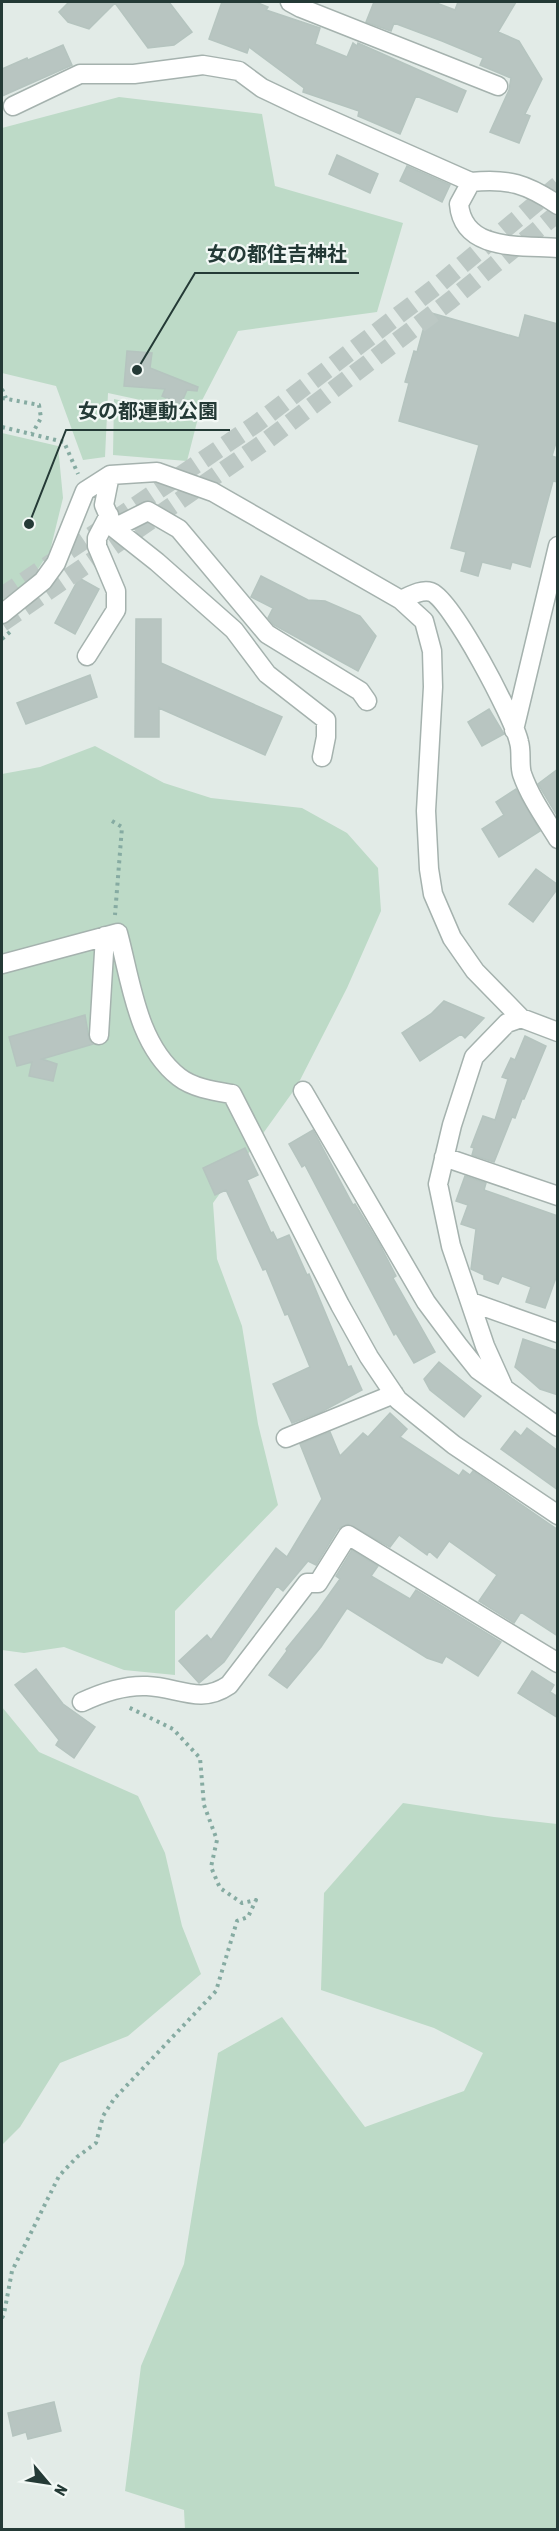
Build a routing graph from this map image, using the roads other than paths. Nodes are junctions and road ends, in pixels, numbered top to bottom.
1 (298, 4) edge
2 (498, 86) dead end
3 (13, 106) dead end
4 (471, 182) junction
5 (558, 205) edge
6 (558, 248) edge
7 (110, 476) junction
8 (111, 521) junction
9 (558, 546) edge
10 (401, 600) junction
11 (2, 614) edge
12 (87, 656) dead end
13 (367, 701) dead end
14 (514, 730) junction
15 (322, 757) dead end
16 (558, 838) edge
17 (109, 935) junction
18 (2, 963) edge
19 (521, 1018) junction
20 (558, 1032) edge
21 (99, 1035) dead end
22 (303, 1091) dead end
23 (444, 1157) junction
24 (558, 1196) edge
25 (471, 1302) junction
26 (558, 1333) edge
27 (503, 1386) junction
28 (394, 1394) junction
29 (558, 1427) edge
30 (286, 1438) dead end
31 (558, 1515) edge
32 (558, 1663) edge
33 (82, 1702) dead end

1 - 2 street
3 - 4 street
4 - 5 street
4 - 6 street
7 - 8 street
7 - 10 street
7 - 11 street
8 - 12 street
8 - 13 street
8 - 15 street
9 - 14 street
10 - 14 street
10 - 19 street
14 - 16 street
17 - 18 street
17 - 21 street
17 - 28 street
19 - 20 street
19 - 23 street
22 - 27 street
23 - 24 street
23 - 25 street
25 - 26 street
25 - 27 street
27 - 29 street
28 - 30 street
28 - 31 street
32 - 33 street

